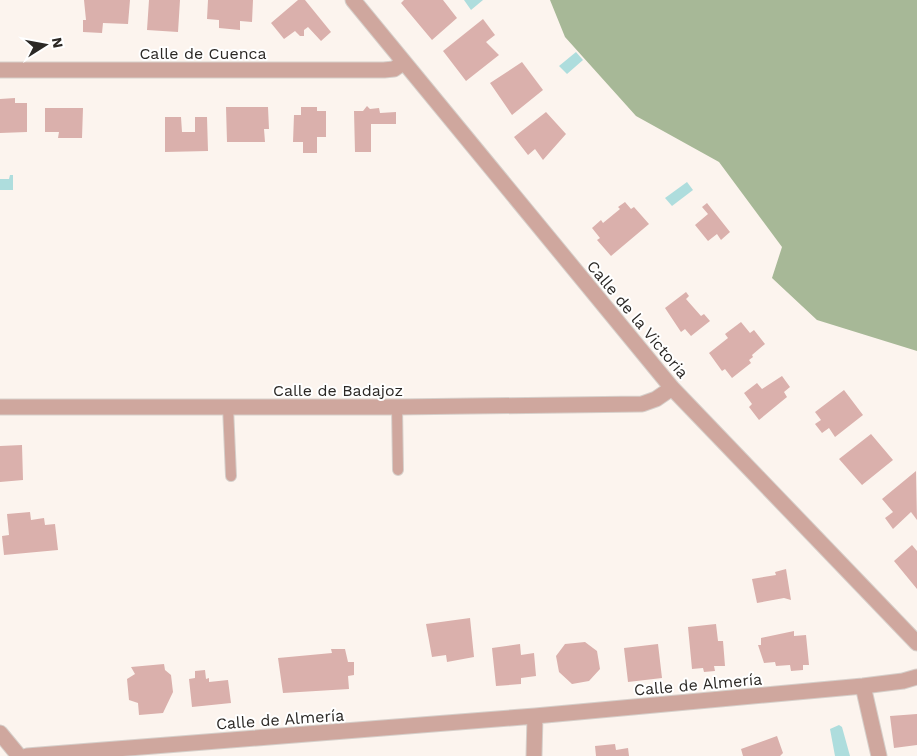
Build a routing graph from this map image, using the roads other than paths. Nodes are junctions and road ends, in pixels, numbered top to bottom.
1 (353, 0) edge
2 (404, 62) junction
3 (0, 70) edge
4 (672, 388) junction
5 (0, 407) edge
6 (228, 407) junction
7 (397, 407) junction
8 (398, 470) dead end
9 (231, 476) dead end
10 (917, 642) edge
11 (917, 677) edge
12 (863, 686) junction
13 (535, 716) junction
14 (0, 733) edge
15 (79, 754) edge
16 (19, 756) edge
17 (28, 756) edge
18 (534, 756) edge
19 (879, 756) edge

1 - 2 street, Calle de la Victoria
2 - 3 street, Calle de Cuenca
2 - 4 street, Calle de la Victoria
4 - 7 street, Calle de Badajoz
4 - 10 street, Calle de la Victoria
5 - 6 street, Calle de Badajoz
6 - 7 street, Calle de Badajoz
6 - 9 lane
7 - 8 lane
11 - 12 street, Calle de Almería
12 - 13 street, Calle de Almería
12 - 19 street
13 - 15 street, Calle de Almería
13 - 18 street
14 - 16 street
15 - 17 street, Calle de Almería

